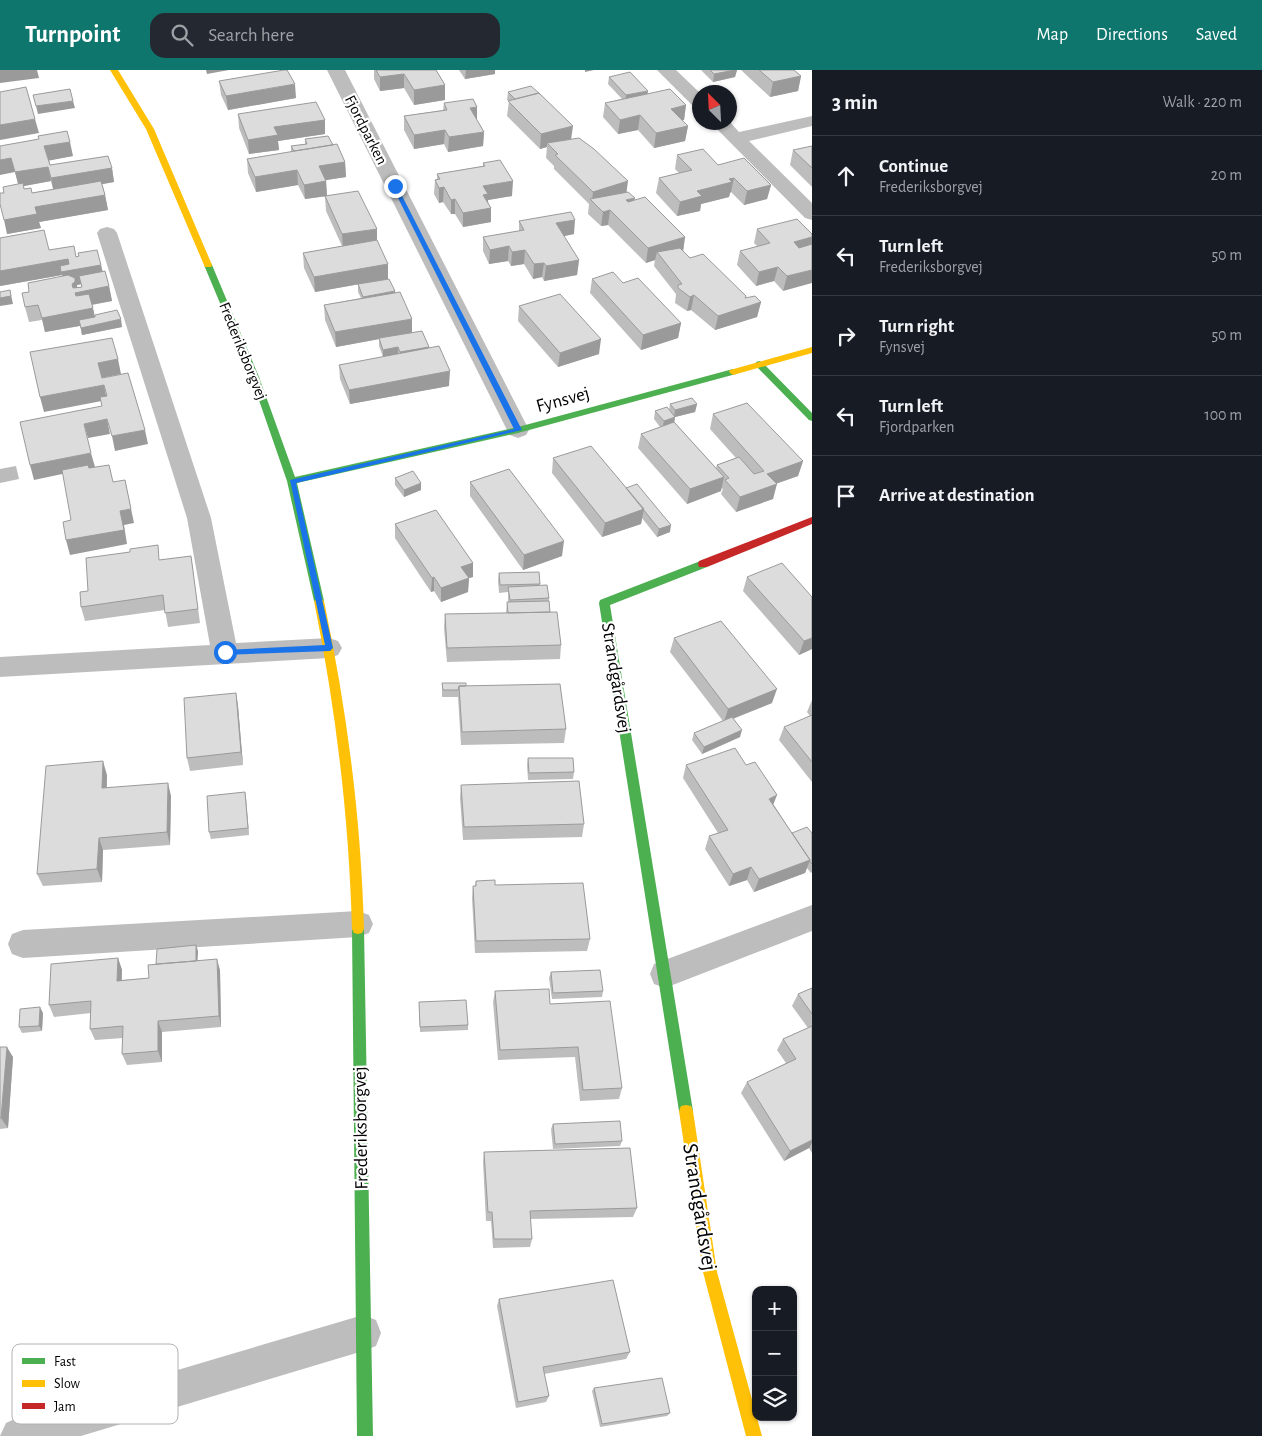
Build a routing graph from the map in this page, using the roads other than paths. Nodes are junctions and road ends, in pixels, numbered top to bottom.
1 (114, 70) edge
2 (336, 70) edge
3 (666, 70) edge
4 (692, 96) edge
5 (812, 121) edge
6 (728, 130) edge
7 (736, 138) junction
8 (812, 214) edge
9 (107, 233) dead end
10 (812, 350) edge
11 (759, 364) junction
12 (812, 418) edge
13 (518, 430) junction
14 (292, 481) junction
15 (812, 520) edge
16 (330, 648) junction
17 (225, 652) junction
18 (0, 667) edge
19 (812, 918) edge
20 (358, 924) junction
21 (23, 944) dead end
22 (665, 974) junction
23 (363, 1333) junction
24 (178, 1388) edge
25 (59, 1424) edge
26 (19, 1436) edge
27 (365, 1436) edge
28 (754, 1436) edge

1 - 14 street, Frederiksborgvej
2 - 13 street, Fjordparken
3 - 4 street
5 - 7 street
6 - 7 street
7 - 8 street
9 - 17 street
10 - 11 street, Fynsvej
11 - 12 street
11 - 13 street, Fynsvej
13 - 14 street, Fynsvej
14 - 16 street, Frederiksborgvej
15 - 22 street, Strandgårdsvej
16 - 17 street
16 - 20 street, Frederiksborgvej
17 - 18 street
19 - 22 street
20 - 21 street
20 - 23 street, Frederiksborgvej
22 - 28 street, Strandgårdsvej
23 - 24 street
23 - 27 street, Frederiksborgvej
25 - 26 street

